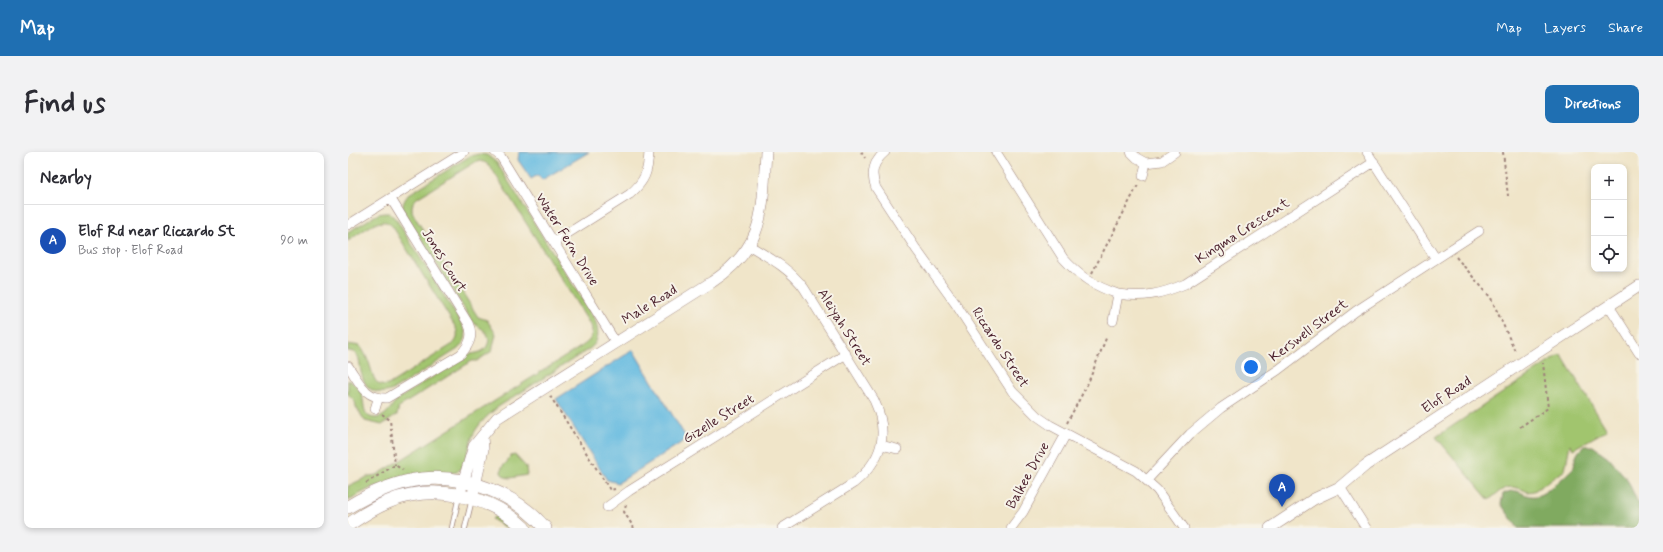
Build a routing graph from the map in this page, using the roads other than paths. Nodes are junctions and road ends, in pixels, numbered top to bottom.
1 (464, 152) edge
2 (495, 152) edge
3 (649, 152) edge
4 (766, 152) edge
5 (885, 152) edge
6 (996, 152) edge
7 (1131, 152) edge
8 (1175, 152) edge
9 (1367, 152) edge
10 (1374, 162) junction
11 (1146, 163) junction
12 (1143, 176) road end
13 (390, 199) junction
14 (348, 225) edge
15 (1479, 231) dead end
16 (554, 242) junction
17 (750, 246) junction
18 (1436, 259) junction
19 (1639, 286) edge
20 (1118, 294) junction
21 (1609, 306) junction
22 (1113, 321) dead end
23 (616, 343) junction
24 (1639, 353) edge
25 (846, 354) junction
26 (348, 366) edge
27 (378, 399) junction
28 (374, 408) road end
29 (1066, 434) junction
30 (881, 445) junction
31 (897, 448) dead end
32 (1147, 480) junction
33 (469, 484) junction
34 (1340, 487) junction
35 (459, 496) junction
36 (472, 499) junction
37 (348, 507) edge
38 (607, 507) dead end
39 (348, 524) edge
40 (452, 528) edge
41 (465, 528) edge
42 (524, 528) edge
43 (545, 528) edge
44 (782, 528) edge
45 (1011, 528) edge
46 (1184, 528) edge
47 (1270, 528) edge
48 (1366, 528) edge

1 - 13 street
2 - 16 street, Water Fern Drive
3 - 16 street
4 - 17 street, Male Road
5 - 29 street, Riccardo Street
6 - 20 street, Kingma Crescent
7 - 11 street
8 - 11 street
9 - 10 street
10 - 18 street
10 - 20 street, Kingma Crescent
11 - 12 street
13 - 14 street
13 - 27 street, Jones Court
15 - 18 street, Kerswell Street
16 - 23 street, Water Fern Drive
17 - 23 street, Male Road
17 - 25 street, Aleiyah Street
18 - 32 street, Kerswell Street
19 - 21 street, Elof Road
20 - 22 street
21 - 24 street
21 - 34 street, Elof Road
23 - 33 street, Male Road
25 - 30 street, Aleiyah Street
25 - 38 street, Gizelle Street
26 - 27 street
27 - 28 street
29 - 32 street, Riccardo Street
29 - 45 street, Balkee Drive
30 - 31 street
30 - 44 street, Aleiyah Street
32 - 46 street, Riccardo Street
33 - 35 street, Male Road
33 - 36 street, Male Road
33 - 37 main road
33 - 43 main road
34 - 47 street, Elof Road
34 - 48 street
35 - 36 main road
35 - 39 main road
35 - 40 lane
36 - 41 lane
36 - 42 main road

